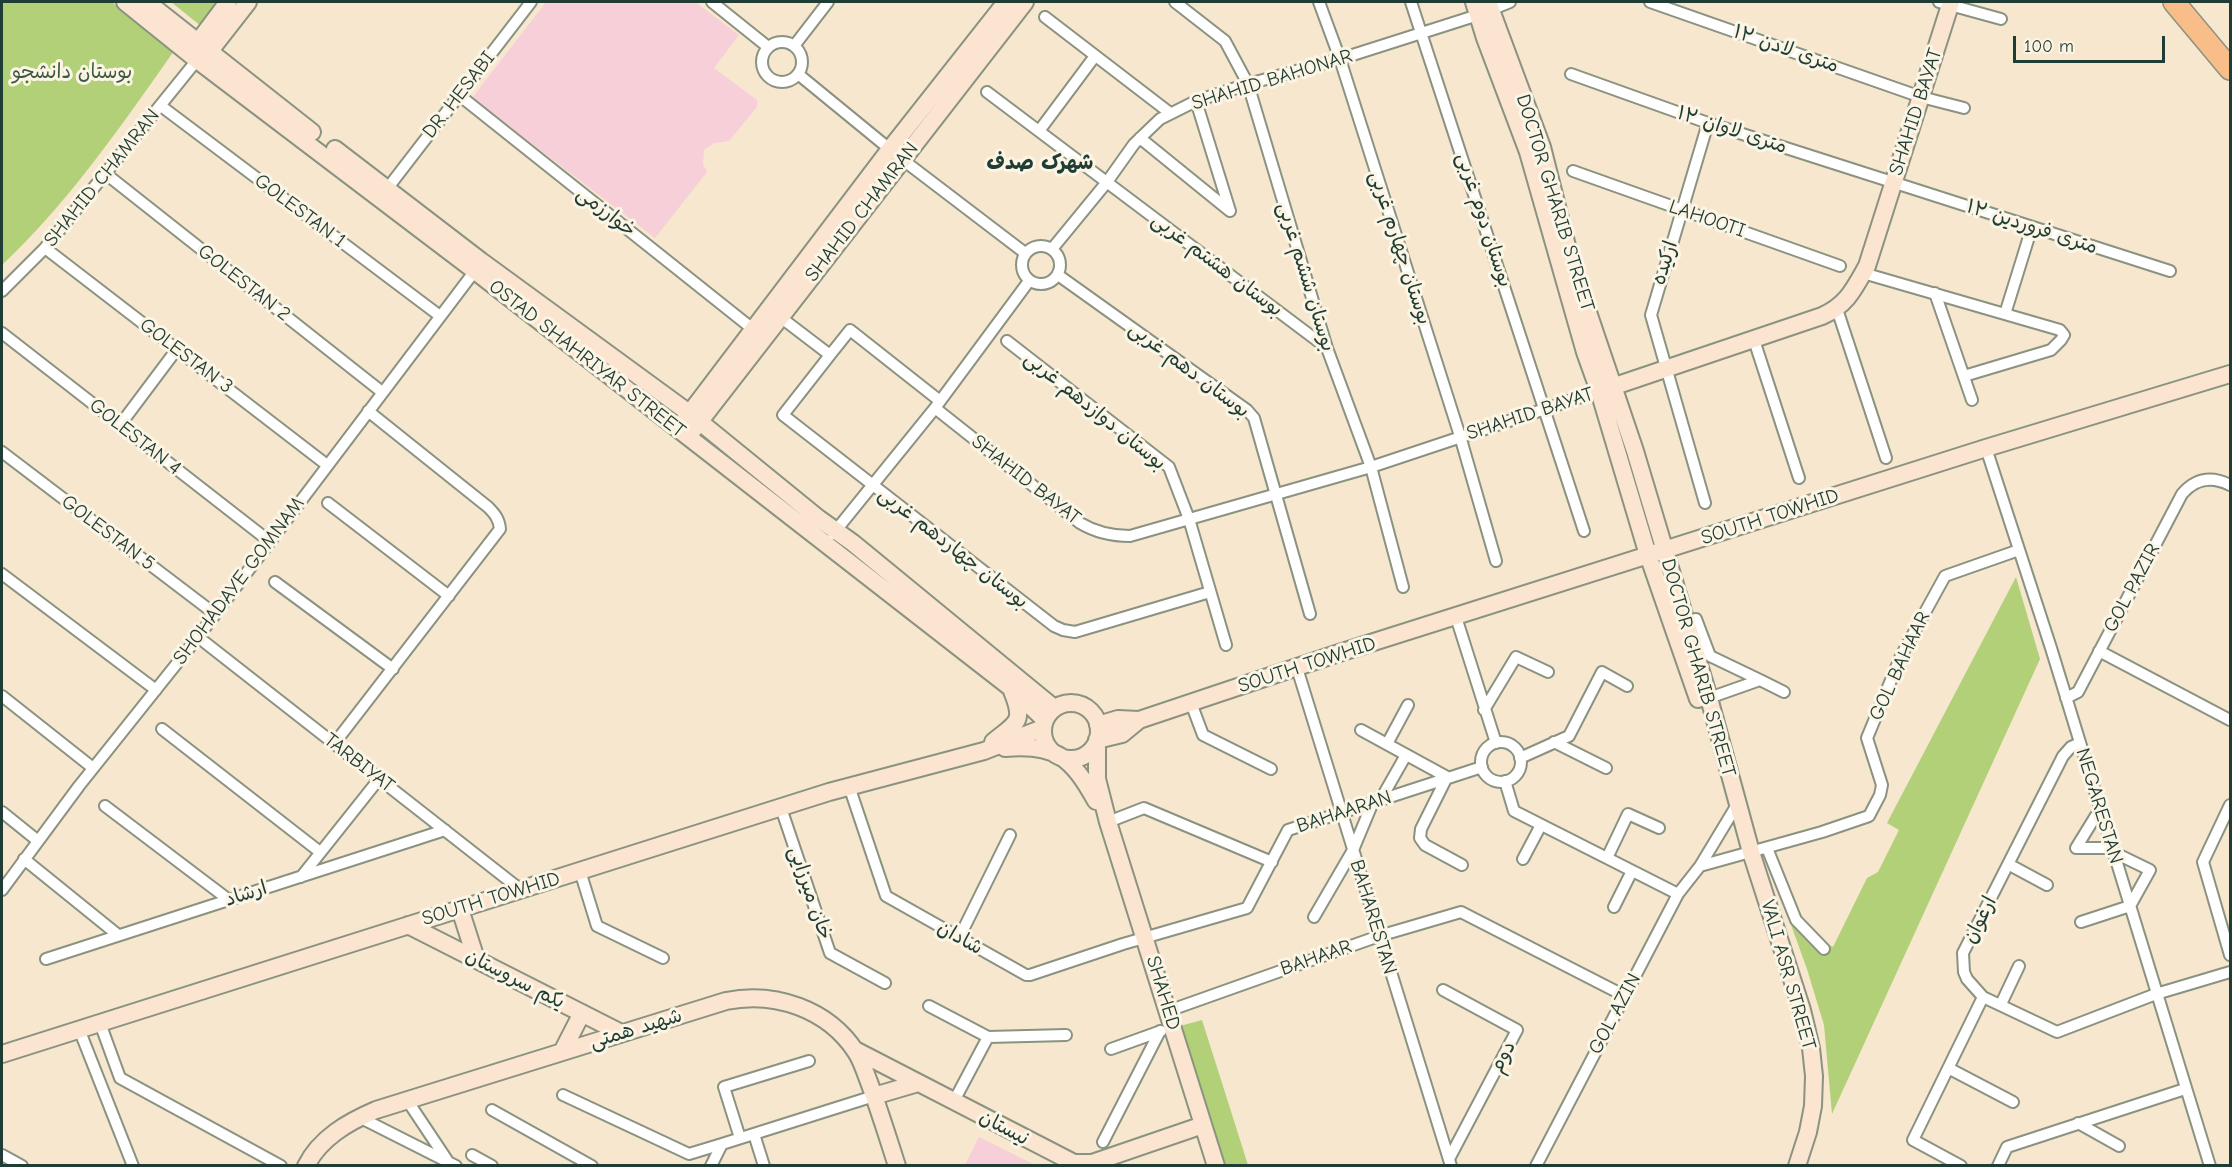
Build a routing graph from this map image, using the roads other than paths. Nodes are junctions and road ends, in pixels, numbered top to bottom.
1 (125, 2) edge
2 (147, 2) edge
3 (228, 2) edge
4 (248, 2) edge
5 (531, 2) edge
6 (712, 2) edge
7 (828, 2) edge
8 (1006, 2) edge
9 (1025, 2) edge
10 (1175, 2) edge
11 (1319, 2) edge
12 (1411, 2) edge
13 (1510, 2) edge
14 (1650, 2) edge
15 (2174, 2) edge
16 (1947, 3) edge
17 (1483, 7) edge
18 (1045, 17) dead end
19 (2001, 19) dead end
20 (1422, 33) junction
21 (794, 46) junction
22 (768, 47) junction
23 (201, 51) junction
24 (1095, 56) junction
25 (1340, 59) junction
26 (2230, 69) edge
27 (798, 74) junction
28 (1571, 74) dead end
29 (1248, 84) junction
30 (987, 92) dead end
31 (459, 95) junction
32 (1921, 97) junction
33 (1196, 101) junction
34 (160, 106) junction
35 (1964, 108) dead end
36 (1170, 113) junction
37 (1708, 123) junction
38 (1039, 131) junction
39 (1140, 138) junction
40 (890, 149) junction
41 (903, 160) junction
42 (1573, 171) dead end
43 (106, 174) junction
44 (1107, 182) junction
45 (1893, 182) junction
46 (387, 189) junction
47 (1682, 210) junction
48 (2032, 227) junction
49 (45, 248) junction
50 (1052, 249) junction
51 (1025, 253) junction
52 (478, 266) junction
53 (1840, 266) dead end
54 (2170, 271) dead end
55 (1863, 273) junction
56 (1058, 275) junction
57 (1029, 281) junction
58 (2, 291) edge
59 (1935, 293) junction
60 (1837, 309) junction
61 (775, 313) junction
62 (2005, 314) junction
63 (440, 316) junction
64 (754, 330) junction
65 (850, 330) joint
66 (2, 333) edge
67 (1754, 340) junction
68 (1007, 341) dead end
69 (1327, 348) junction
70 (177, 349) junction
71 (830, 355) junction
72 (1667, 369) junction
73 (2230, 374) edge
74 (1964, 376) junction
75 (1606, 389) junction
76 (382, 392) junction
77 (1972, 400) dead end
78 (938, 405) junction
79 (1545, 408) junction
80 (368, 411) junction
81 (694, 418) junction
82 (120, 425) junction
83 (682, 434) junction
84 (1460, 436) junction
85 (1986, 448) junction
86 (2, 452) edge
87 (1886, 458) dead end
88 (327, 465) junction
89 (1371, 467) junction
90 (1799, 478) dead end
91 (2230, 485) edge
92 (873, 486) junction
93 (1276, 495) junction
94 (328, 503) dead end
95 (1706, 503) dead end
96 (818, 518) junction
97 (1189, 519) junction
98 (837, 530) junction
99 (808, 531) junction
100 (1584, 531) dead end
101 (269, 541) junction
102 (825, 543) junction
103 (857, 546) junction
104 (2019, 550) junction
105 (1664, 551) junction
106 (1648, 555) junction
107 (841, 556) junction
108 (1496, 561) dead end
109 (2, 574) edge
110 (275, 582) dead end
111 (1403, 587) dead end
112 (1210, 592) junction
113 (449, 596) junction
114 (215, 614) junction
115 (1310, 614) dead end
116 (1456, 617) junction
117 (1696, 619) dead end
118 (198, 637) junction
119 (1226, 645) dead end
120 (2099, 651) junction
121 (1297, 668) junction
122 (393, 669) junction
123 (1548, 672) dead end
124 (1760, 680) junction
125 (1627, 686) dead end
126 (1011, 688) junction
127 (156, 690) junction
128 (1784, 692) dead end
129 (2, 696) edge
130 (1709, 698) junction
131 (2066, 698) junction
132 (1191, 703) junction
133 (1408, 705) dead end
134 (1484, 710) junction
135 (1047, 719) junction
136 (2230, 720) edge
137 (162, 729) dead end
138 (1360, 730) dead end
139 (1098, 733) junction
140 (1554, 742) junction
141 (1496, 743) junction
142 (2080, 743) junction
143 (334, 744) junction
144 (1387, 744) junction
145 (984, 751) junction
146 (1055, 753) junction
147 (1406, 755) junction
148 (1520, 758) junction
149 (1482, 767) junction
150 (93, 768) junction
151 (1606, 768) dead end
152 (1271, 769) dead end
153 (1448, 777) junction
154 (379, 779) junction
155 (1505, 781) junction
156 (849, 786) junction
157 (1732, 786) junction
158 (1377, 801) junction
159 (1738, 803) junction
160 (2230, 805) edge
161 (105, 806) dead end
162 (781, 808) junction
163 (2100, 809) junction
164 (2, 812) edge
165 (1341, 812) junction
166 (1108, 822) junction
167 (1541, 825) junction
168 (1659, 828) dead end
169 (445, 831) junction
170 (1010, 835) dead end
171 (38, 841) junction
172 (1353, 850) junction
173 (1759, 850) junction
174 (2113, 850) junction
175 (321, 852) junction
176 (1607, 858) junction
177 (24, 859) junction
178 (1523, 859) dead end
179 (1272, 862) junction
180 (2008, 864) junction
181 (1462, 865) dead end
182 (1700, 866) junction
183 (580, 871) junction
184 (1632, 871) junction
185 (301, 877) junction
186 (2047, 885) dead end
187 (2, 890) edge
188 (521, 890) junction
189 (1678, 894) junction
190 (229, 900) junction
191 (2130, 906) junction
192 (1614, 907) dead end
193 (460, 909) junction
194 (1314, 917) dead end
195 (2081, 922) dead end
196 (408, 925) junction
197 (118, 935) junction
198 (1379, 936) junction
199 (959, 938) junction
200 (1145, 938) junction
201 (1824, 949) dead end
202 (2230, 956) edge
203 (46, 958) dead end
204 (663, 958) dead end
205 (476, 959) junction
206 (2019, 966) dead end
207 (2230, 972) edge
208 (885, 983) dead end
209 (1443, 990) dead end
210 (2156, 994) junction
211 (1625, 996) junction
212 (1983, 997) junction
213 (2001, 1004) junction
214 (929, 1006) dead end
215 (582, 1013) junction
216 (100, 1023) junction
217 (1167, 1023) junction
218 (79, 1029) junction
219 (621, 1034) junction
220 (1066, 1035) dead end
221 (988, 1037) junction
222 (1111, 1049) dead end
223 (855, 1050) junction
224 (562, 1052) junction
225 (2, 1054) edge
226 (809, 1061) dead end
227 (1950, 1069) junction
228 (918, 1083) junction
229 (2185, 1089) junction
230 (563, 1095) dead end
231 (874, 1096) junction
232 (407, 1100) junction
233 (954, 1101) junction
234 (2013, 1102) dead end
235 (492, 1110) dead end
236 (359, 1117) junction
237 (2078, 1123) junction
238 (1203, 1125) junction
239 (754, 1134) junction
240 (740, 1138) junction
241 (1103, 1142) dead end
242 (722, 1144) junction
243 (2119, 1146) dead end
244 (689, 1154) junction
245 (2, 1155) edge
246 (472, 1155) dead end
247 (1450, 1162) edge
248 (452, 1163) edge
249 (22, 1166) edge
250 (133, 1166) edge
251 (281, 1166) edge
252 (306, 1166) edge
253 (492, 1166) edge
254 (592, 1166) edge
255 (688, 1166) edge
256 (711, 1166) edge
257 (764, 1166) edge
258 (897, 1166) edge
259 (1216, 1166) edge
260 (1536, 1166) edge
261 (1797, 1166) edge
262 (1961, 1166) edge
263 (1998, 1166) edge
264 (2210, 1166) edge

1 - 23 street, OSTAD SHAHRIYAR STREET
2 - 23 street, OSTAD SHAHRIYAR STREET
3 - 23 street
4 - 23 street
5 - 31 street, DR. HESABI
6 - 22 street
7 - 21 street
8 - 40 street, SHAHID CHAMRAN
9 - 41 street, SHAHID CHAMRAN
10 - 29 street, بوستان ششم غربی
11 - 25 street, بوستان چهارم غربی
12 - 20 street, بوستان دوم غربی
13 - 17 street, SHAHID BAHONAR
14 - 32 street, ۱۲ متری لادن
15 - 26 highway
16 - 19 street
16 - 32 street, SHAHID BAYAT
17 - 20 street, SHAHID BAHONAR
17 - 75 street, DOCTOR GHARIB STREET
18 - 24 street
20 - 25 street, SHAHID BAHONAR
20 - 79 street, بوستان دوم غربی
21 - 22 street
21 - 27 street
22 - 27 street
23 - 34 street, SHAHID CHAMRAN
23 - 46 street, OSTAD SHAHRIYAR STREET
23 - 52 street, OSTAD SHAHRIYAR STREET
24 - 36 street
24 - 38 street
25 - 29 street, SHAHID BAHONAR
25 - 84 street, بوستان چهارم غربی
27 - 40 street
28 - 37 street, ۱۲ متری لاوان
29 - 33 street, SHAHID BAHONAR
29 - 69 street, بوستان ششم غربی
30 - 38 street, بوستان هشتم غربی
31 - 46 street, DR. HESABI
31 - 64 street, خوارزمی
32 - 35 street, ۱۲ متری لادن
32 - 45 street, SHAHID BAYAT
33 - 36 street, SHAHID BAHONAR
33 - 39 street
34 - 43 street, SHAHID CHAMRAN
34 - 63 street, GOLESTAN 1
36 - 39 street, SHAHID BAHONAR
37 - 45 street, ۱۲ متری لاوان
37 - 47 street, ارکیده
38 - 44 street, بوستان هشتم غربی
39 - 44 street, SHAHID BAHONAR
40 - 41 street
40 - 61 street, SHAHID CHAMRAN
41 - 51 street
41 - 61 street, SHAHID CHAMRAN
42 - 47 street, LAHOOTI
43 - 49 street, SHAHID CHAMRAN
43 - 76 street, GOLESTAN 2
44 - 50 street, SHAHID BAHONAR
44 - 69 street, بوستان هشتم غربی
45 - 48 street, ۱۲ متری فروردین
45 - 55 street, SHAHID BAYAT
46 - 52 street, OSTAD SHAHRIYAR STREET
47 - 53 street, LAHOOTI
47 - 72 street, ارکیده
48 - 54 street, ۱۲ متری فروردین
48 - 62 street
49 - 58 street, SHAHID CHAMRAN
49 - 70 street, GOLESTAN 3
50 - 51 street
50 - 56 street
51 - 57 street
52 - 63 street, SHOHADAYE GOMNAM
52 - 81 street, OSTAD SHAHRIYAR STREET
52 - 83 street, OSTAD SHAHRIYAR STREET
55 - 59 street
55 - 60 street, SHAHID BAYAT
56 - 57 street
56 - 93 street, بوستان دهم غربی
57 - 78 street
59 - 62 street
59 - 74 street
60 - 67 street, SHAHID BAYAT
60 - 87 street
61 - 64 street, SHAHID CHAMRAN
61 - 71 street
61 - 81 street, SHAHID CHAMRAN
62 - 74 street
63 - 76 street, SHOHADAYE GOMNAM
64 - 81 street, SHAHID CHAMRAN
65 - 71 street, بوستان چهاردهم غربی
65 - 78 street, SHAHID BAYAT
66 - 82 street, GOLESTAN 4
67 - 72 street, SHAHID BAYAT
67 - 90 street
68 - 97 street, بوستان دوازدهم غربی
69 - 89 street, بوستان ششم غربی
70 - 82 street
70 - 88 street, GOLESTAN 3
71 - 92 street, بوستان چهاردهم غربی
72 - 75 street, SHAHID BAYAT
72 - 95 street, ارکیده
73 - 85 street, SOUTH TOWHID
74 - 77 street
75 - 79 street, SHAHID BAYAT
75 - 105 street, DOCTOR GHARIB STREET
75 - 106 street, DOCTOR GHARIB STREET
76 - 80 street, SHOHADAYE GOMNAM
78 - 92 street
78 - 97 street, SHAHID BAYAT
79 - 84 street, SHAHID BAYAT
79 - 100 street, بوستان دوم غربی
80 - 88 street, SHOHADAYE GOMNAM
80 - 113 street
81 - 83 street
81 - 96 street, OSTAD SHAHRIYAR STREET
82 - 101 street, GOLESTAN 4
83 - 99 street, OSTAD SHAHRIYAR STREET
84 - 89 street, SHAHID BAYAT
84 - 108 street, بوستان چهارم غربی
85 - 104 street, NEGARESTAN
85 - 105 street, SOUTH TOWHID
86 - 114 street, GOLESTAN 5
88 - 101 street, SHOHADAYE GOMNAM
89 - 93 street, SHAHID BAYAT
89 - 111 street, بوستان ششم غربی
91 - 120 street, GOL PAZIR
92 - 98 street
92 - 112 street, بوستان چهاردهم غربی
93 - 97 street, SHAHID BAYAT
93 - 115 street, بوستان دهم غربی
94 - 113 street
96 - 98 street, OSTAD SHAHRIYAR STREET
96 - 99 street
97 - 112 street, بوستان دوازدهم غربی
98 - 102 street
98 - 103 street, OSTAD SHAHRIYAR STREET
99 - 102 street, OSTAD SHAHRIYAR STREET
101 - 114 street, SHOHADAYE GOMNAM
102 - 107 street, OSTAD SHAHRIYAR STREET
103 - 107 street
103 - 135 street, OSTAD SHAHRIYAR STREET
104 - 131 street, NEGARESTAN
104 - 173 street, GOL BAHAAR
105 - 106 street, SOUTH TOWHID
105 - 130 street, DOCTOR GHARIB STREET
106 - 116 street, SOUTH TOWHID
106 - 157 street, DOCTOR GHARIB STREET
107 - 126 street, OSTAD SHAHRIYAR STREET
109 - 127 street
110 - 122 street
112 - 119 street, بوستان دوازدهم غربی
113 - 122 street
114 - 118 street, SHOHADAYE GOMNAM
116 - 121 street, SOUTH TOWHID
116 - 134 street
117 - 124 street
118 - 127 street, SHOHADAYE GOMNAM
118 - 143 street, TARBIYAT
120 - 131 street, GOL PAZIR
120 - 136 street
121 - 132 street, SOUTH TOWHID
121 - 165 street, BAHARESTAN
122 - 143 street
123 - 134 street
124 - 128 street
124 - 130 street
125 - 140 street
126 - 135 street, OSTAD SHAHRIYAR STREET
126 - 145 street
127 - 150 street, SHOHADAYE GOMNAM
129 - 150 street
130 - 157 street, DOCTOR GHARIB STREET
131 - 142 street, NEGARESTAN
132 - 139 street, SOUTH TOWHID
132 - 152 street
133 - 144 street
134 - 141 street
135 - 139 street
135 - 145 street, SOUTH TOWHID
135 - 146 street
137 - 175 street
138 - 144 street
139 - 146 street
139 - 166 street
140 - 148 street
140 - 151 street
141 - 148 street
141 - 149 street
142 - 163 street, NEGARESTAN
142 - 180 street, ارغوان
143 - 154 street, TARBIYAT
144 - 147 street
145 - 146 street, SOUTH TOWHID
145 - 156 street, SOUTH TOWHID
146 - 166 street
147 - 153 street
147 - 158 street
148 - 155 street
149 - 153 street, BAHAARAN
149 - 155 street
150 - 171 street, SHOHADAYE GOMNAM
153 - 158 street, BAHAARAN
153 - 181 street
154 - 169 street, TARBIYAT
154 - 175 street
155 - 167 street
156 - 162 street, SOUTH TOWHID
156 - 199 street, شادان
157 - 159 street, VALI ASR STREET
158 - 165 street, BAHAARAN
158 - 172 street
159 - 173 street, VALI ASR STREET
159 - 182 street, GOL AZIN
160 - 202 street
161 - 190 street
162 - 183 street, SOUTH TOWHID
162 - 208 street, خان میرزایی
163 - 174 street, NEGARESTAN
163 - 174 street
164 - 171 street
165 - 172 street, BAHARESTAN
165 - 179 street, BAHAARAN
166 - 179 street
166 - 200 street, SHAHED
167 - 176 street
167 - 178 street
168 - 176 street
169 - 185 street, ارشاد
169 - 188 street, TARBIYAT
170 - 199 street
171 - 177 street, SHOHADAYE GOMNAM
172 - 194 street
172 - 198 street, BAHARESTAN
173 - 182 street
173 - 201 street
173 - 261 street, VALI ASR STREET
174 - 191 street, NEGARESTAN
174 - 191 street
175 - 185 street
176 - 184 street
177 - 187 street, SHOHADAYE GOMNAM
177 - 197 street
179 - 200 street, BAHAARAN
180 - 186 street
180 - 212 street, ارغوان
182 - 189 street, GOL AZIN
183 - 188 street, SOUTH TOWHID
183 - 204 street
184 - 189 street
184 - 192 street
185 - 190 street, ارشاد
188 - 193 street, SOUTH TOWHID
189 - 211 street, GOL AZIN
190 - 197 street, ارشاد
191 - 195 street
191 - 210 street, NEGARESTAN
193 - 196 street, SOUTH TOWHID
193 - 205 street
196 - 205 street, یکم سروستان
196 - 216 street, SOUTH TOWHID
197 - 203 street, ارشاد
198 - 211 street, BAHAAR
198 - 217 street, BAHAAR
198 - 247 street, BAHARESTAN
199 - 200 street, شادان
200 - 217 street, SHAHED
205 - 215 street, یکم سروستان
206 - 213 street
207 - 210 street
209 - 247 street, دوم
210 - 213 street
210 - 229 street, NEGARESTAN
211 - 260 street, GOL AZIN
212 - 213 street
212 - 227 street
214 - 221 street
215 - 219 street, یکم سروستان
215 - 224 street
216 - 218 street, SOUTH TOWHID
216 - 251 street
217 - 222 street, BAHAAR
217 - 238 street, SHAHED
217 - 241 street
218 - 225 street, SOUTH TOWHID
218 - 250 street
219 - 223 street, شهید همتی
219 - 224 street, شهید همتی
220 - 221 street
221 - 233 street
223 - 228 street, نيستان
223 - 231 street, شهید همتی
224 - 232 street, شهید همتی
226 - 240 street
227 - 234 street
227 - 262 street
228 - 231 street
228 - 233 street, نيستان
229 - 237 street
229 - 264 street, NEGARESTAN
230 - 244 street
231 - 239 street
231 - 258 street, شهید همتی
232 - 236 street, شهید همتی
232 - 248 street
233 - 238 street, نيستان
235 - 254 street
236 - 248 street
236 - 252 street, شهید همتی
237 - 243 street
237 - 263 street
238 - 259 street, SHAHED
239 - 240 street
239 - 257 street
240 - 242 street
242 - 244 street
242 - 256 street
244 - 255 street
245 - 249 street
246 - 253 street

